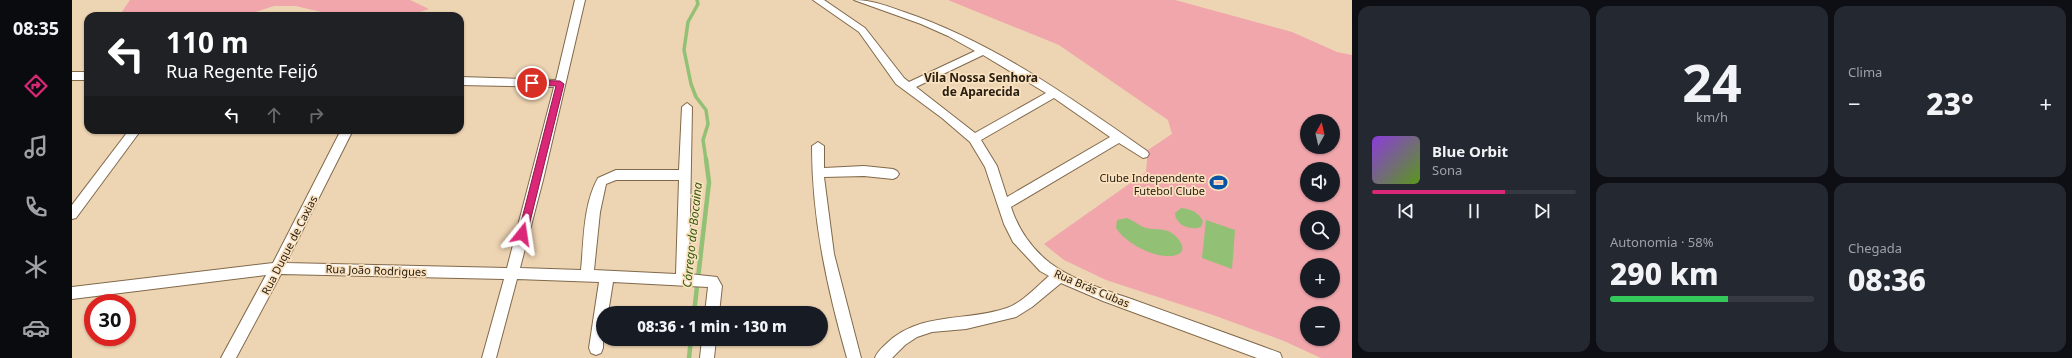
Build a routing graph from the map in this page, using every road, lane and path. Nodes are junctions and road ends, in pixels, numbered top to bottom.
1 (580, 0) edge
2 (818, 0) edge
3 (859, 0) edge
4 (983, 51) junction
5 (72, 76) edge
6 (84, 76) edge
7 (464, 81) edge
8 (560, 84) junction
9 (908, 87) junction
10 (1055, 92) junction
11 (687, 107) dead end
12 (132, 134) edge
13 (345, 134) edge
14 (1119, 137) junction
15 (974, 139) junction
16 (818, 146) dead end
17 (1143, 154) dead end
18 (818, 173) junction
19 (892, 174) dead end
20 (685, 175) junction
21 (1004, 205) junction
22 (72, 214) edge
23 (277, 268) junction
24 (511, 275) junction
25 (587, 276) junction
26 (607, 276) junction
27 (1059, 276) junction
28 (686, 280) junction
29 (72, 292) edge
30 (712, 306) edge
31 (708, 346) edge
32 (596, 348) dead end
33 (228, 358) edge
34 (489, 358) edge
35 (707, 358) edge
36 (854, 358) edge
37 (882, 358) edge
38 (1275, 358) edge

1 - 8 street
2 - 9 street, Rua Brás Cubas
3 - 4 street
4 - 9 street
4 - 10 street
5 - 6 street
7 - 8 street
8 - 24 street
9 - 15 street, Rua Brás Cubas
10 - 14 street
10 - 15 street
11 - 20 street
12 - 22 street
13 - 23 street, Rua Duque de Caxias
14 - 17 street
14 - 21 street
15 - 21 street, Rua Brás Cubas
16 - 18 street
18 - 19 street
18 - 36 street
20 - 25 street
20 - 28 street
21 - 27 street, Rua Brás Cubas
23 - 24 street, Rua João Rodrigues
23 - 29 street, Rua João Rodrigues
23 - 33 street, Rua Duque de Caxias
24 - 25 street, Rua João Rodrigues
24 - 34 street
25 - 26 street, Rua João Rodrigues
26 - 28 street, Rua João Rodrigues
26 - 32 street
27 - 37 street
27 - 38 street, Rua Brás Cubas
28 - 30 street, Rua João Rodrigues
31 - 35 street

